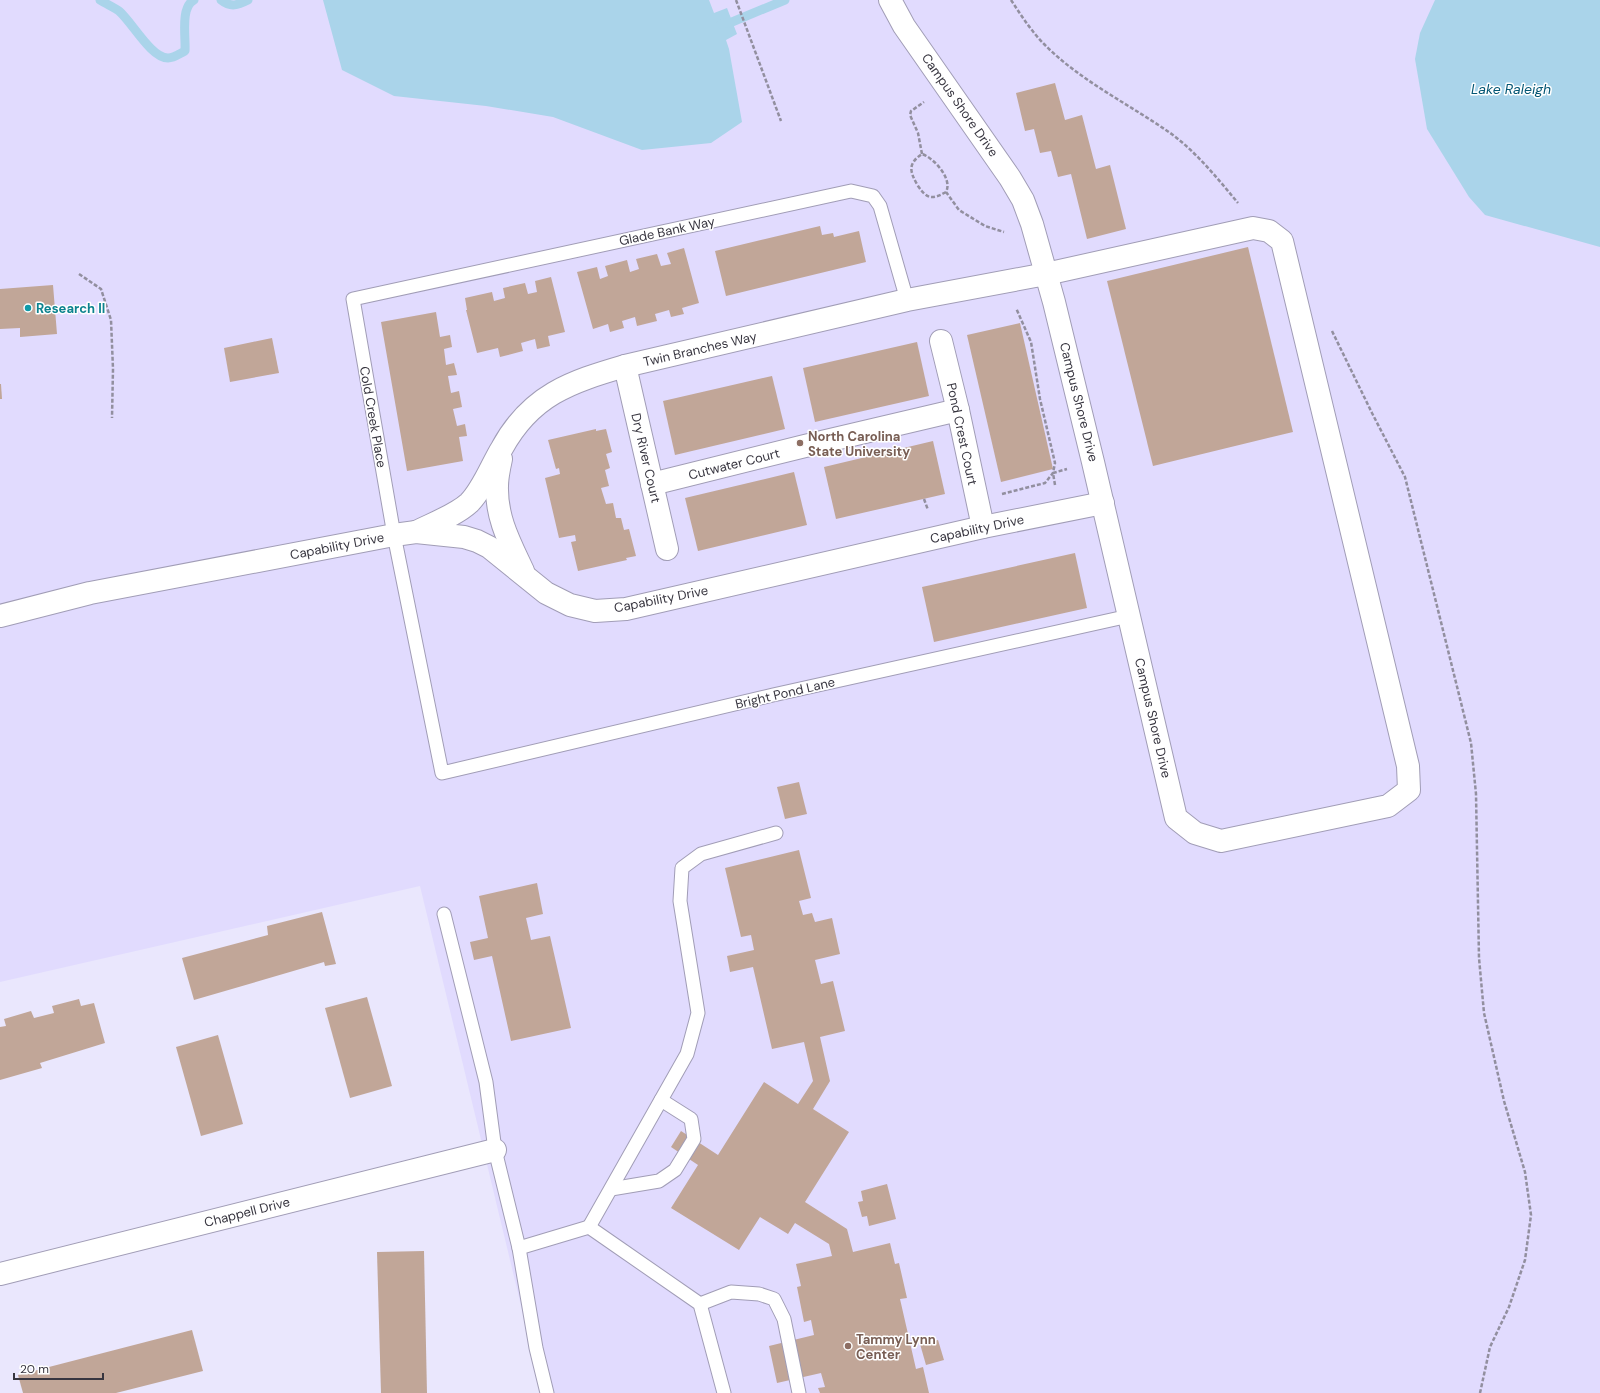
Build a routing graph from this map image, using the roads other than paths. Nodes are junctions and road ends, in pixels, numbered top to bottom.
1 (890, 0) edge
2 (1046, 274) junction
3 (353, 300) joint
4 (907, 300) junction
5 (941, 342) dead end
6 (625, 366) junction
7 (958, 410) junction
8 (503, 446) junction
9 (652, 484) junction
10 (1103, 503) junction
11 (983, 527) junction
12 (416, 532) junction
13 (394, 535) junction
14 (667, 550) dead end
15 (526, 576) junction
16 (0, 616) edge
17 (1129, 616) junction
18 (442, 773) joint
19 (776, 833) dead end
20 (1195, 833) joint
21 (444, 914) dead end
22 (661, 1100) junction
23 (495, 1150) junction
24 (611, 1189) junction
25 (589, 1227) junction
26 (519, 1248) junction
27 (0, 1274) edge
28 (700, 1304) junction
29 (547, 1393) edge
30 (724, 1393) edge
31 (799, 1393) edge

1 - 2 street, Campus Shore Drive
2 - 4 street, Twin Branches Way
2 - 10 street, Campus Shore Drive
2 - 20 street, Twin Branches Way
3 - 4 lane, Glade Bank Way
3 - 13 lane, Cold Creek Place
4 - 6 street, Twin Branches Way
5 - 7 street, Pond Crest Court
6 - 8 street, Twin Branches Way
6 - 9 street, Dry River Court
7 - 9 street, Cutwater Court
7 - 11 street, Pond Crest Court
8 - 12 street, Twin Branches Way
8 - 15 street
9 - 14 street, Dry River Court
10 - 11 street, Capability Drive
10 - 17 street, Campus Shore Drive
11 - 15 street, Capability Drive
12 - 13 street, Capability Drive
12 - 15 street, Capability Drive
13 - 16 street, Capability Drive
13 - 18 lane, Cold Creek Place
17 - 18 lane, Bright Pond Lane
17 - 20 street, Campus Shore Drive
19 - 22 lane
21 - 23 lane
22 - 24 lane
22 - 24 lane
23 - 26 lane
23 - 27 street, Chappell Drive
24 - 25 lane
25 - 26 lane
25 - 28 lane
26 - 29 lane
28 - 30 lane
28 - 31 lane

